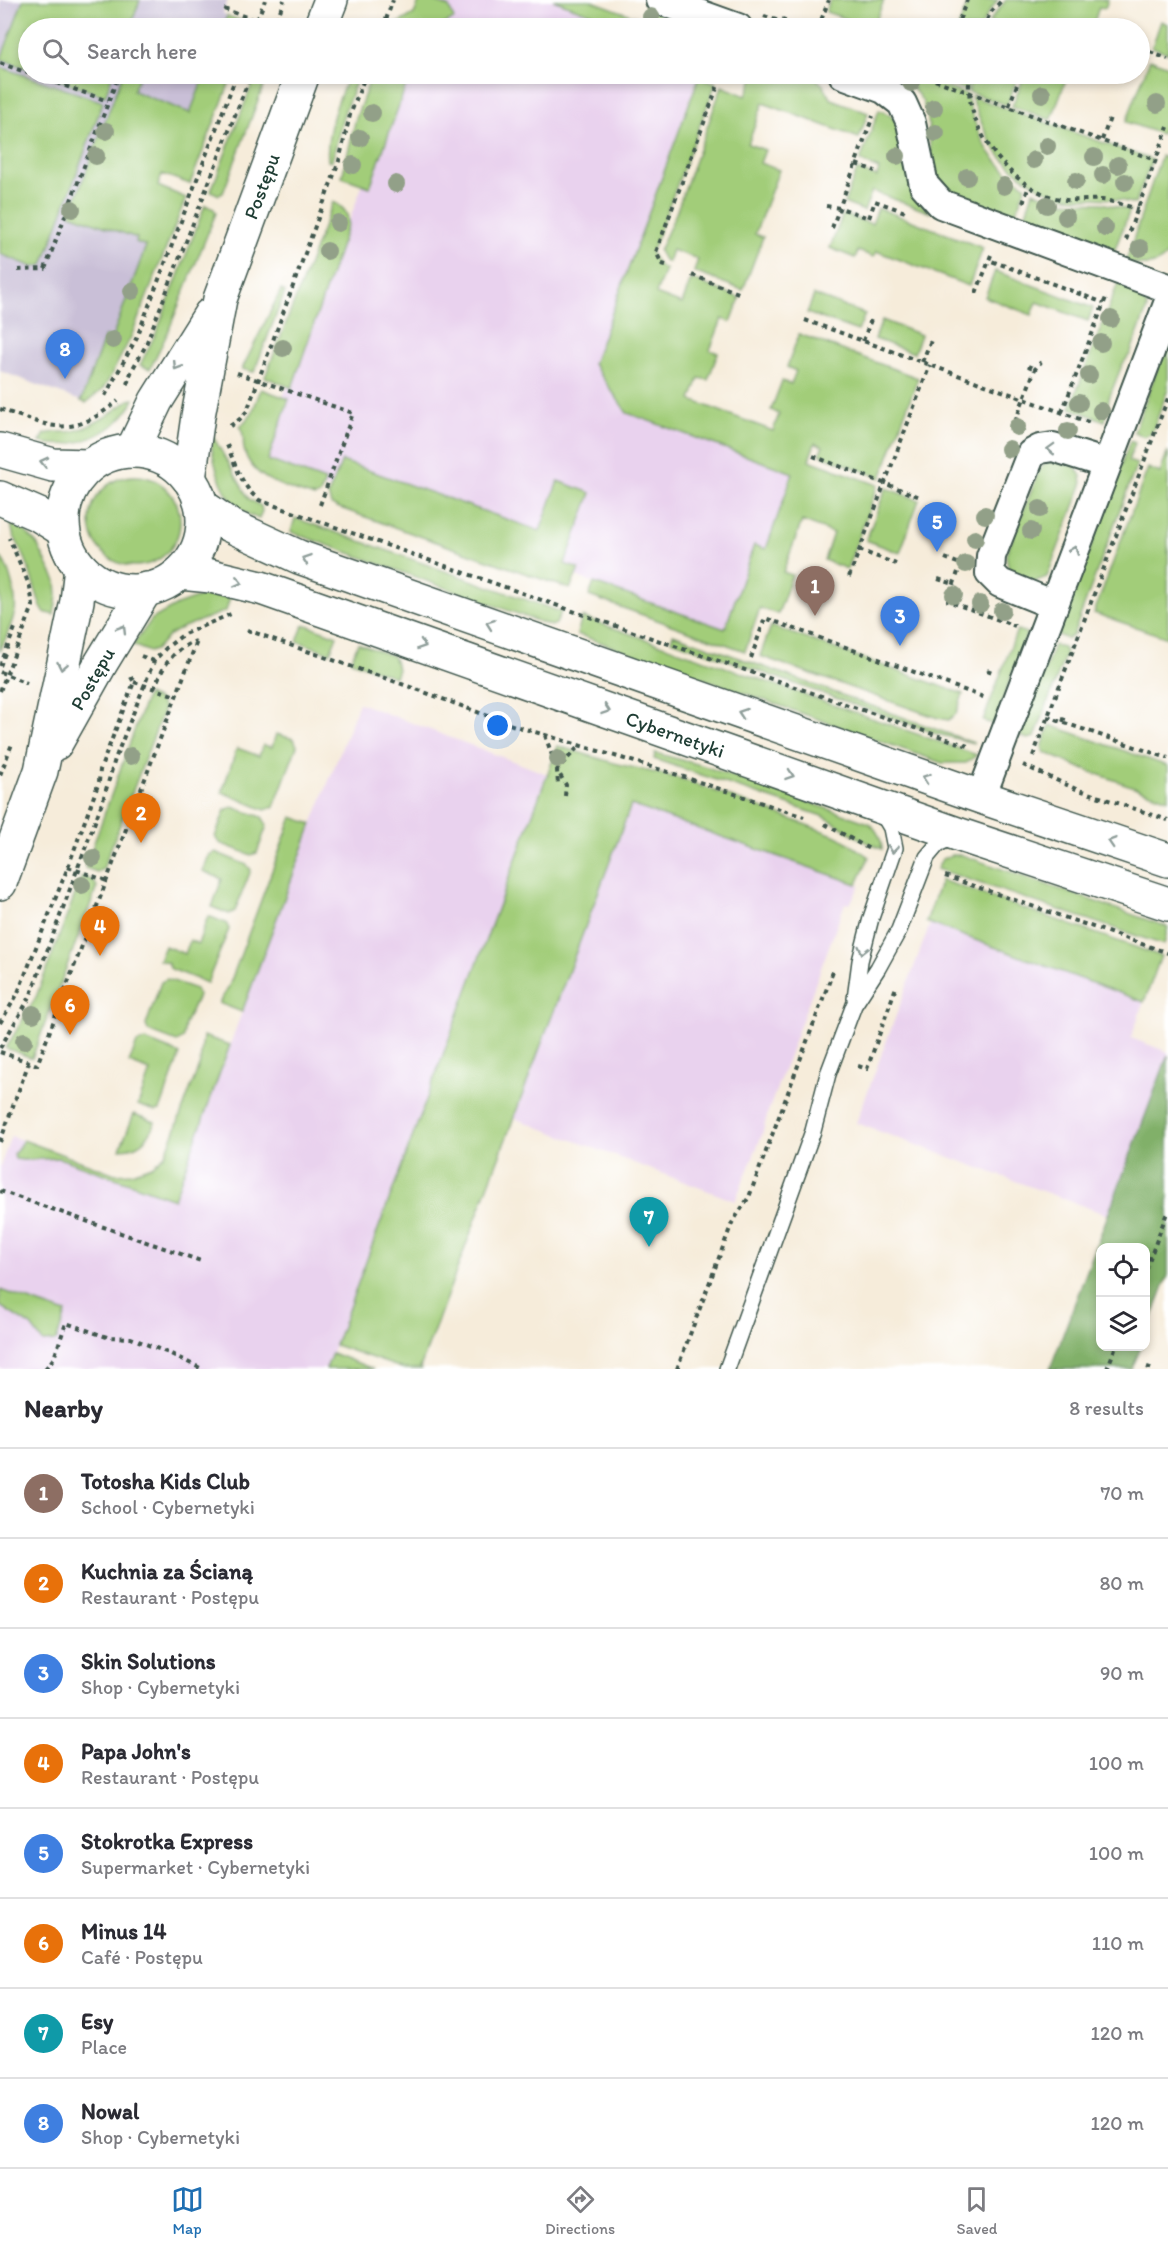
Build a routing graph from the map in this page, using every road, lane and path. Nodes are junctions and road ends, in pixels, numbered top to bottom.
1 (265, 0) edge
2 (284, 0) edge
3 (331, 0) edge
4 (393, 0) edge
5 (660, 0) edge
6 (829, 0) edge
7 (967, 0) edge
8 (1002, 0) edge
9 (224, 9) dead end
10 (786, 14) dead end
11 (249, 18) edge
12 (258, 18) edge
13 (278, 18) edge
14 (324, 18) edge
15 (387, 18) edge
16 (710, 18) edge
17 (784, 18) edge
18 (822, 18) edge
19 (960, 18) edge
20 (990, 18) edge
21 (1150, 52) dead end
22 (1168, 59) edge
23 (0, 63) edge
24 (18, 69) edge
25 (61, 84) edge
26 (115, 84) edge
27 (233, 84) edge
28 (247, 84) edge
29 (299, 84) edge
30 (362, 84) edge
31 (718, 84) edge
32 (872, 84) edge
33 (947, 84) edge
34 (969, 84) edge
35 (1017, 84) edge
36 (968, 93) junction
37 (108, 101) junction
38 (1009, 107) junction
39 (1111, 115) dead end
40 (869, 129) dead end
41 (1102, 140) junction
42 (1155, 160) dead end
43 (856, 164) junction
44 (875, 171) dead end
45 (1138, 209) dead end
46 (832, 228) dead end
47 (989, 260) dead end
48 (666, 266) dead end
49 (18, 270) dead end
50 (692, 275) dead end
51 (1168, 288) edge
52 (976, 293) dead end
53 (741, 294) dead end
54 (220, 299) junction
55 (1168, 304) edge
56 (872, 317) dead end
57 (805, 320) dead end
58 (932, 338) dead end
59 (863, 341) junction
60 (922, 362) junction
61 (122, 365) junction
62 (930, 365) junction
63 (1028, 366) dead end
64 (1035, 369) dead end
65 (132, 370) junction
66 (234, 372) dead end
67 (138, 373) dead end
68 (258, 380) junction
69 (130, 393) dead end
70 (105, 396) dead end
71 (1168, 398) edge
72 (121, 399) dead end
73 (0, 409) edge
74 (38, 422) junction
75 (221, 429) dead end
76 (1119, 434) junction
77 (224, 438) dead end
78 (1150, 446) junction
79 (132, 451) junction
80 (13, 454) edge
81 (813, 456) dead end
82 (1107, 464) junction
83 (88, 466) junction
84 (885, 484) junction
85 (195, 492) junction
86 (920, 497) dead end
87 (5, 499) edge
88 (271, 504) junction
89 (320, 505) dead end
90 (63, 530) junction
91 (258, 540) junction
92 (859, 550) junction
93 (945, 558) dead end
94 (896, 564) dead end
95 (961, 565) dead end
96 (81, 568) junction
97 (180, 573) junction
98 (849, 578) dead end
99 (938, 579) dead end
100 (244, 583) junction
101 (954, 584) dead end
102 (146, 589) junction
103 (1054, 605) junction
104 (15, 628) dead end
105 (247, 630) dead end
106 (751, 658) dead end
107 (0, 666) edge
108 (987, 670) dead end
109 (0, 672) edge
110 (995, 673) dead end
111 (129, 674) dead end
112 (6, 675) junction
113 (134, 682) junction
114 (33, 686) dead end
115 (144, 686) junction
116 (154, 689) junction
117 (0, 691) edge
118 (176, 696) junction
119 (986, 698) dead end
120 (1065, 716) dead end
121 (1047, 717) junction
122 (1063, 722) junction
123 (545, 735) junction
124 (579, 746) junction
125 (973, 748) dead end
126 (1033, 756) dead end
127 (1168, 758) edge
128 (1023, 765) dead end
129 (557, 770) junction
130 (41, 771) junction
131 (558, 786) dead end
132 (564, 796) dead end
133 (981, 797) junction
134 (877, 805) junction
135 (1168, 820) edge
136 (960, 835) junction
137 (877, 853) dead end
138 (1168, 860) edge
139 (68, 867) junction
140 (77, 870) junction
141 (937, 873) dead end
142 (107, 881) junction
143 (0, 883) edge
144 (1168, 904) edge
145 (1168, 953) edge
146 (837, 960) dead end
147 (854, 1005) junction
148 (0, 1023) edge
149 (805, 1046) junction
150 (811, 1048) dead end
151 (0, 1050) edge
152 (29, 1062) junction
153 (0, 1142) edge
154 (0, 1191) edge
155 (1168, 1210) edge
156 (1150, 1258) edge
157 (204, 1262) dead end
158 (1114, 1351) edge
159 (1147, 1366) dead end
160 (45, 1369) edge
161 (202, 1369) edge
162 (677, 1369) edge
163 (727, 1369) edge
164 (1107, 1369) edge
165 (1153, 1369) edge

1 - 12 path
2 - 13 path
3 - 14 street
4 - 15 path
5 - 16 street
6 - 18 path
7 - 19 path
8 - 20 path
9 - 11 path
10 - 17 path
21 - 22 path
23 - 24 path
25 - 37 path
26 - 37 path
27 - 61 path
28 - 65 path
29 - 54 street, Postępu
30 - 68 path
31 - 48 path
32 - 51 street
33 - 36 path
34 - 36 path
35 - 38 path
36 - 38 path
36 - 45 path
37 - 49 path
38 - 41 path
39 - 41 path
40 - 43 path
41 - 42 path
43 - 44 path
43 - 46 path
47 - 52 path
50 - 53 path
54 -> 79 street, Postępu
54 - 85 street, Postępu
55 - 76 street
56 - 59 path
57 - 59 path
58 - 60 path
59 - 60 path
60 - 62 path
61 - 65 path
61 - 70 path
62 - 76 path
62 - 84 path
63 - 64 path
65 - 67 path
65 - 69 path
66 - 68 path
68 - 75 path
68 - 89 path
71 - 78 path
72 - 74 path
73 - 74 path
74 - 80 path
76 - 78 path
76 - 82 street
77 - 88 path
78 - 121 path
79 - 83 street
79 - 85 street
83 -> 80 street
81 - 84 path
103 -> 82 street
82 -> 103 street
83 - 90 street
84 - 86 path
84 - 92 path
85 - 91 street
85 - 97 street
87 - 90 street
87 - 112 path
88 - 91 path
88 - 125 path
90 - 96 street
133 -> 91 street
92 - 94 path
92 - 98 path
93 - 95 path
96 - 102 street
96 -> 130 street, Postępu
97 -> 100 street, Cybernetyki
97 - 102 street
99 - 101 path
100 - 115 path
100 -> 134 street, Cybernetyki
130 -> 102 street, Postępu
103 - 133 street
104 - 107 path
105 - 123 path
106 - 119 path
108 - 110 path
109 - 112 path
111 - 113 path
112 - 114 path
112 - 117 path
113 - 115 path
113 - 139 path
115 - 116 path
115 - 140 path
116 - 118 path
116 - 118 path
118 - 142 path
120 - 122 path
121 - 122 path
121 - 126 path
122 - 127 path
123 - 124 path
123 - 129 path
124 - 129 path
124 - 137 path
128 - 135 path
129 - 131 path
129 - 132 path
130 - 143 street, Postępu
138 -> 133 street
134 - 136 street, Cybernetyki
134 -> 147 lane
136 - 144 street, Cybernetyki
136 - 147 lane
139 - 140 path
139 - 148 path
140 - 142 path
140 - 151 path
141 - 145 path
142 - 152 path
146 - 149 path
147 - 163 lane
149 - 150 path
149 - 162 path
151 - 152 path
152 - 153 path
154 - 157 path
155 - 156 path
158 - 164 path
159 - 165 path
160 - 161 path

